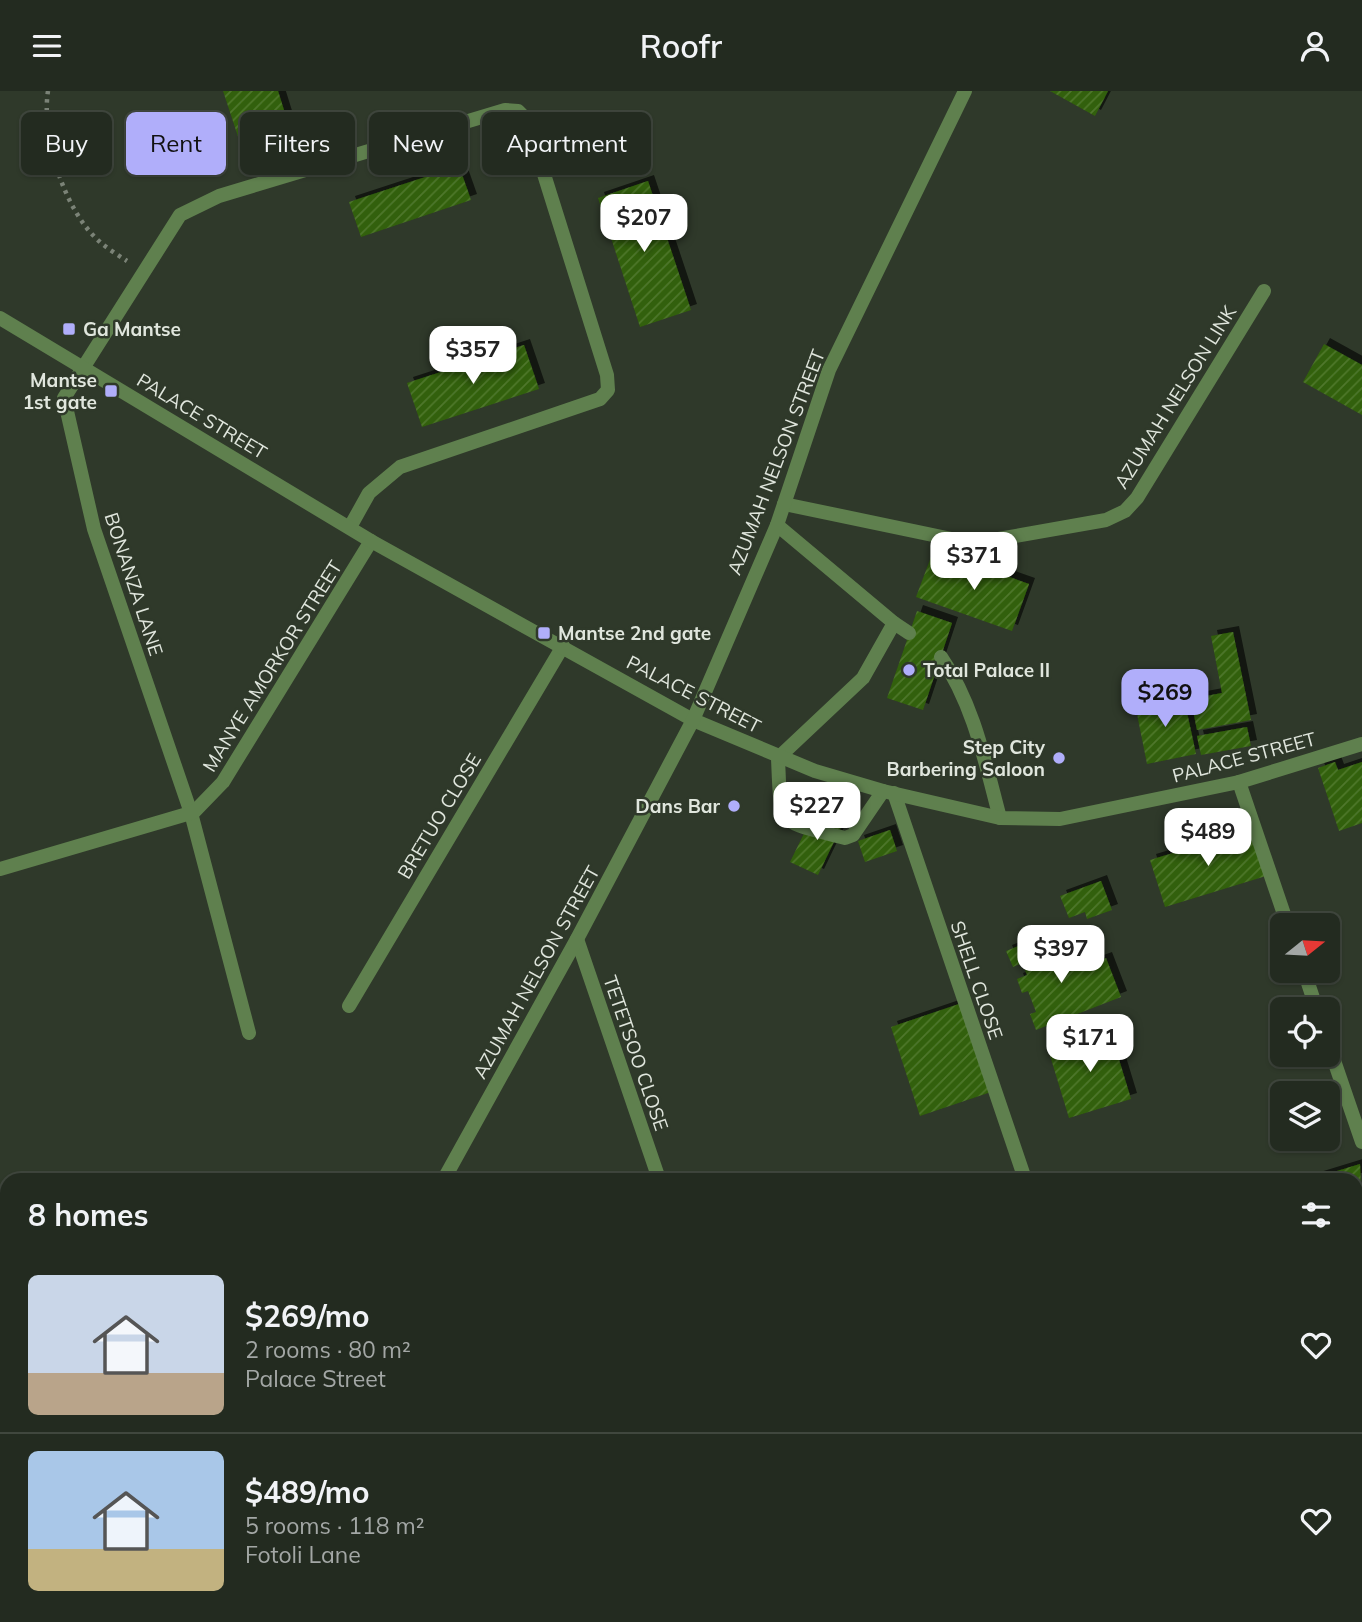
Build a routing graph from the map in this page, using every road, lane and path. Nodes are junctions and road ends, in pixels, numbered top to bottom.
1 (48, 91) edge
2 (965, 91) edge
3 (145, 273) junction
4 (1264, 291) dead end
5 (0, 318) edge
6 (85, 368) junction
7 (784, 504) junction
8 (777, 525) junction
9 (350, 527) junction
10 (371, 541) junction
11 (894, 623) junction
12 (909, 633) dead end
13 (563, 646) junction
14 (941, 657) dead end
15 (693, 720) junction
16 (1362, 744) edge
17 (778, 758) junction
18 (1240, 782) junction
19 (888, 792) junction
20 (191, 813) junction
21 (1000, 818) junction
22 (0, 869) edge
23 (1284, 913) edge
24 (577, 939) junction
25 (349, 1006) dead end
26 (249, 1033) dead end
27 (1336, 1067) edge
28 (1362, 1142) edge
29 (447, 1173) edge
30 (657, 1173) edge
31 (1023, 1173) edge

1 - 3 path
2 - 7 street, AZUMAH NELSON STREET
3 - 6 street, BONANZA LANE
3 - 9 street, BONANZA LANE
4 - 7 street, AZUMAH NELSON LINK
5 - 6 street, PALACE STREET
6 - 9 street, PALACE STREET
6 - 20 street, BONANZA LANE
7 - 8 street, AZUMAH NELSON STREET
8 - 11 street
8 - 15 street, AZUMAH NELSON STREET
9 - 10 street, PALACE STREET
10 - 13 street, PALACE STREET
10 - 20 street, MANYE AMORKOR STREET
11 - 12 street
11 - 17 street
13 - 15 street, PALACE STREET
13 - 25 street, BRETUO CLOSE
14 - 21 street
15 - 17 street, PALACE STREET
15 - 24 street, AZUMAH NELSON STREET
16 - 18 street, PALACE STREET
17 - 19 street, PALACE STREET
17 - 19 street
18 - 21 street, PALACE STREET
18 - 23 street
19 - 21 street, PALACE STREET
19 - 31 street, SHELL CLOSE
20 - 22 street, MANYE AMORKOR STREET
20 - 26 street, BONANZA LANE
24 - 29 street, AZUMAH NELSON STREET
24 - 30 street, TETETSOO CLOSE
27 - 28 street

